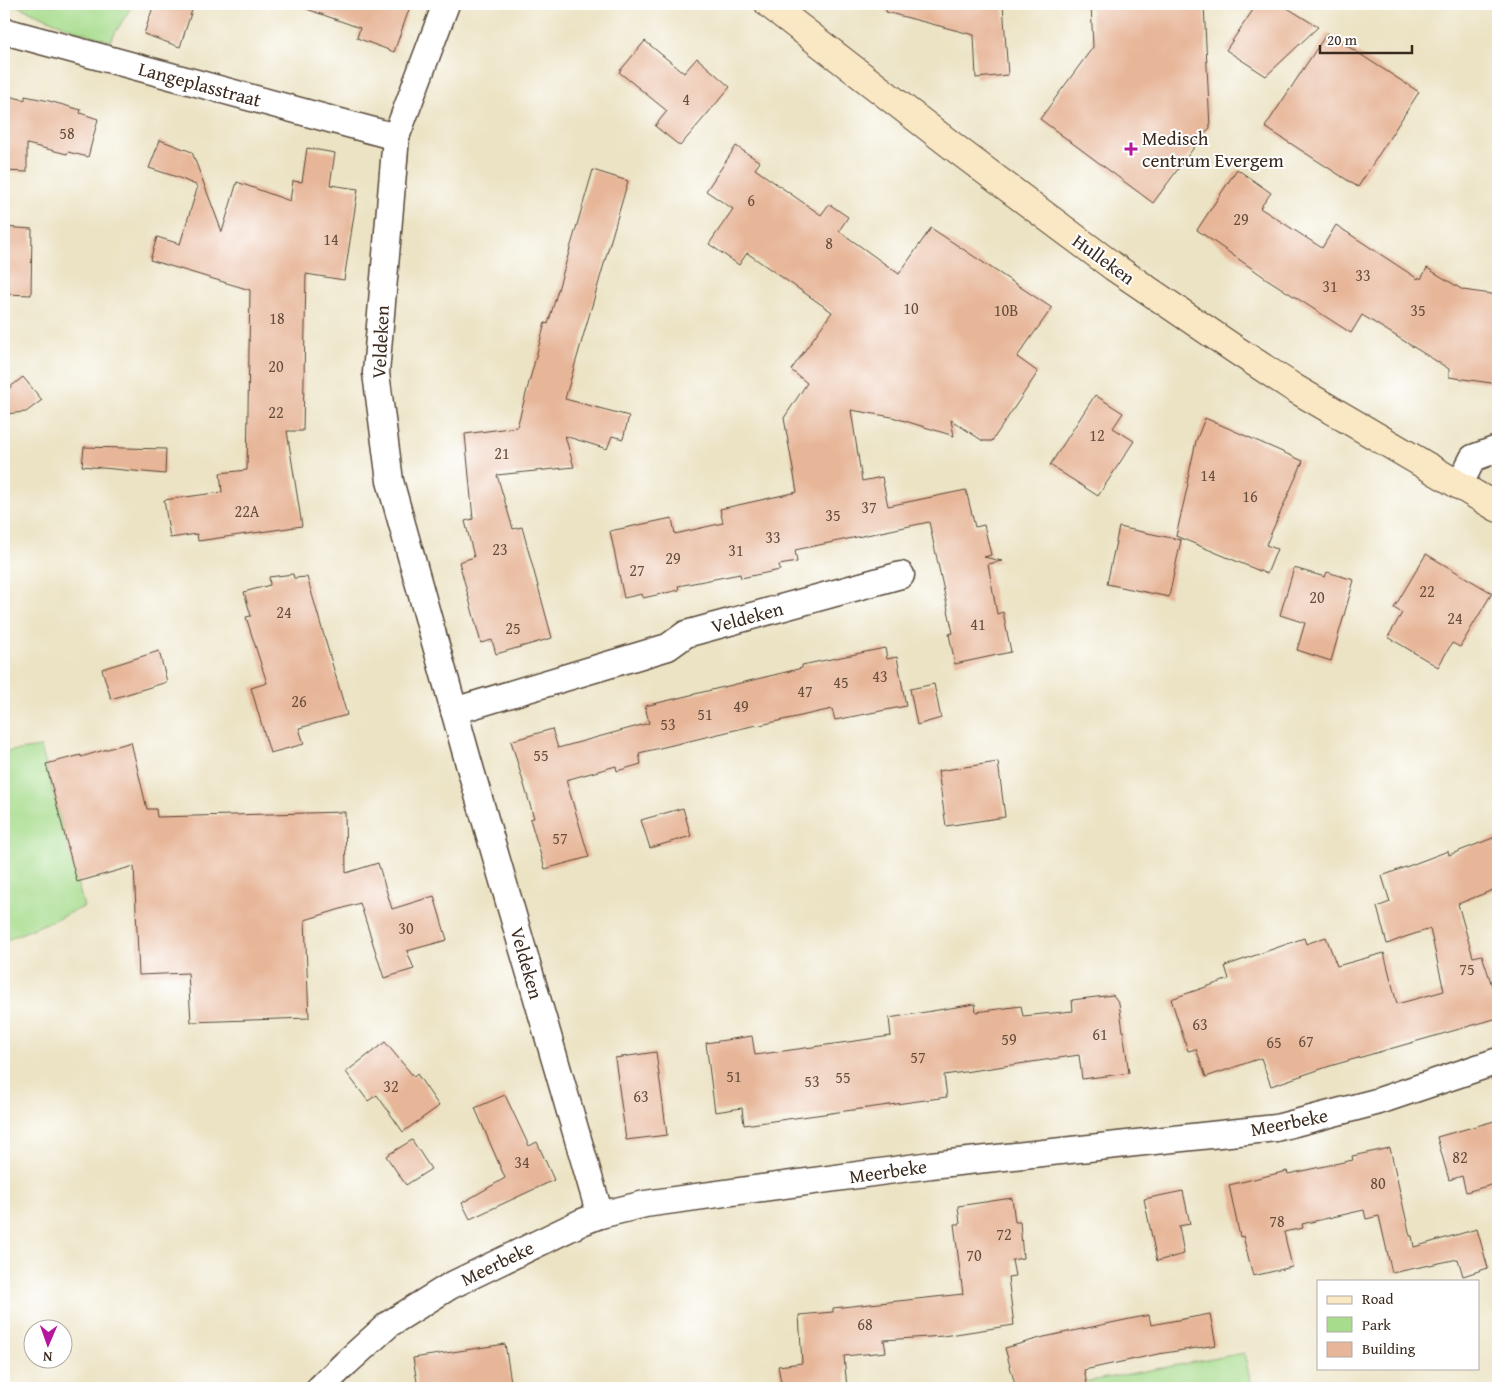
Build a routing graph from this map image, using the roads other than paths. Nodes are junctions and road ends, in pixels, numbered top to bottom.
1 (446, 4) edge
2 (769, 4) edge
3 (4, 31) edge
4 (396, 136) junction
5 (1498, 450) edge
6 (1459, 485) junction
7 (1498, 508) edge
8 (901, 575) dead end
9 (454, 711) junction
10 (1498, 1061) edge
11 (600, 1215) junction
12 (320, 1388) edge

1 - 4 street, Veldeken
2 - 6 main road, Hulleken
3 - 4 street, Langeplasstraat
4 - 9 street, Veldeken
5 - 6 street
6 - 7 main road, Hulleken
8 - 9 street, Veldeken
9 - 11 street, Veldeken
10 - 11 street, Meerbeke
11 - 12 street, Meerbeke

